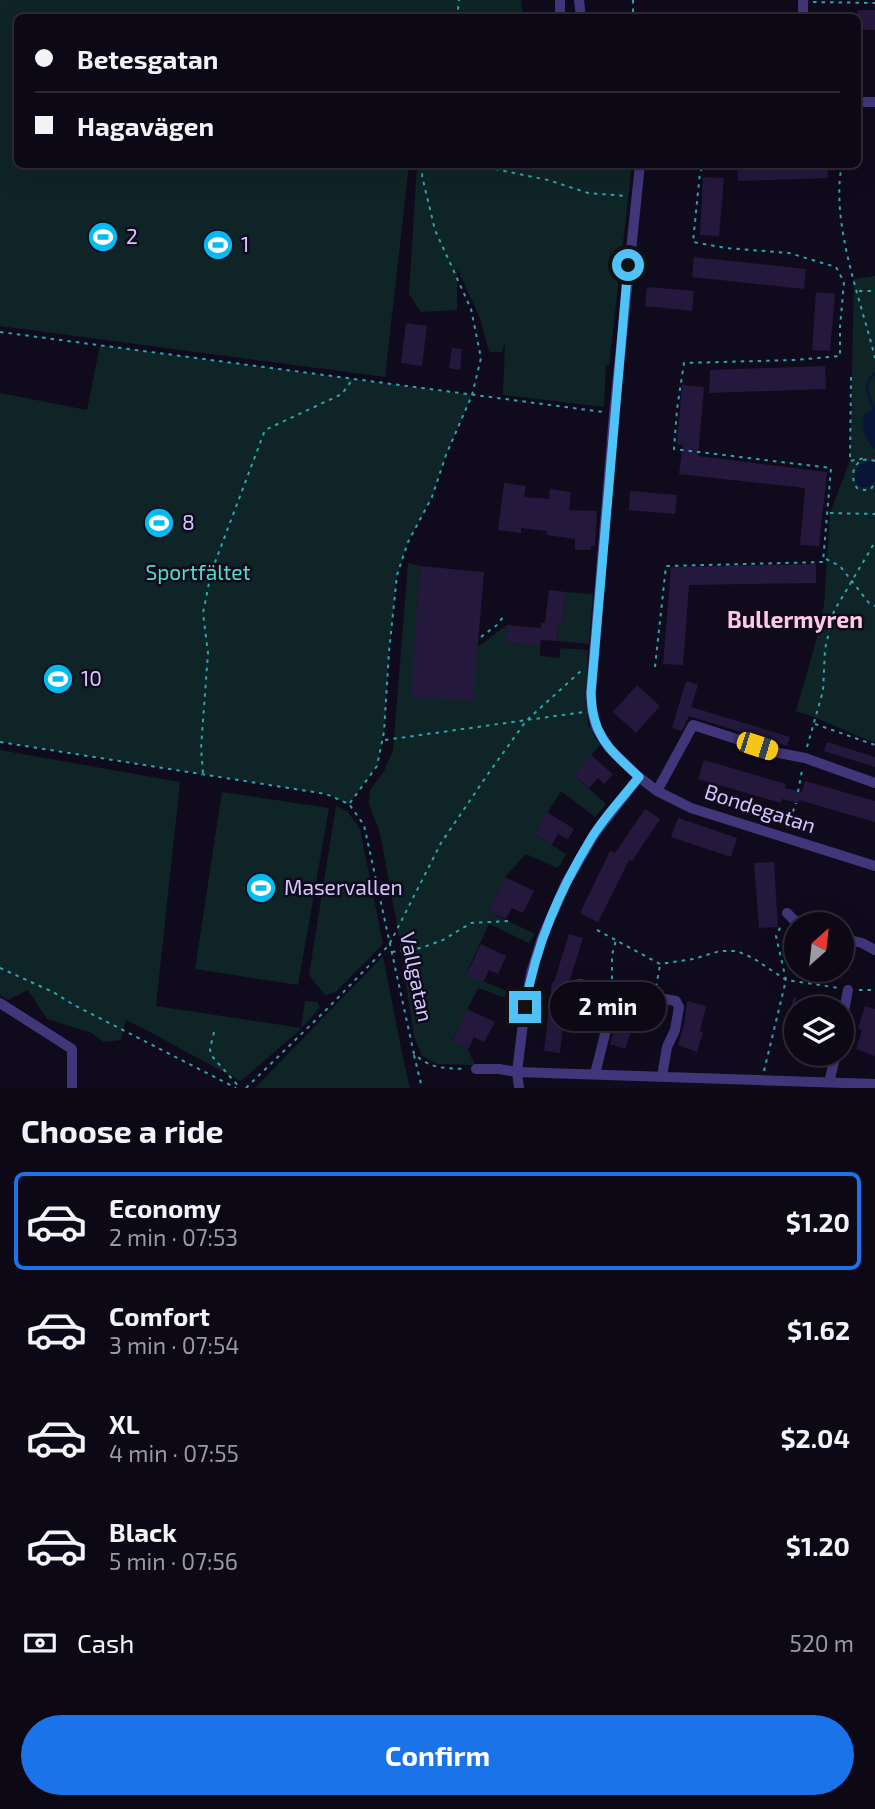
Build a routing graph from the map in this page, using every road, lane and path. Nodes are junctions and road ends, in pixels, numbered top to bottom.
1 (803, 2) joint
2 (875, 3) edge
3 (803, 14) edge
4 (423, 168) edge
5 (490, 168) edge
6 (639, 168) edge
7 (702, 168) edge
8 (841, 168) edge
9 (636, 196) junction
10 (857, 291) junction
11 (875, 291) edge
12 (875, 330) edge
13 (0, 332) edge
14 (868, 332) junction
15 (875, 358) edge
16 (851, 377) dead end
17 (353, 379) junction
18 (843, 381) dead end
19 (851, 383) junction
20 (472, 395) junction
21 (614, 414) junction
22 (865, 458) junction
23 (874, 460) edge
24 (875, 483) edge
25 (830, 513) dead end
26 (875, 514) edge
27 (875, 542) edge
28 (826, 558) dead end
29 (853, 580) junction
30 (875, 606) edge
31 (503, 617) dead end
32 (481, 637) dead end
33 (594, 659) junction
34 (655, 667) dead end
35 (592, 711) junction
36 (526, 721) junction
37 (814, 723) junction
38 (382, 740) junction
39 (0, 742) edge
40 (875, 745) edge
41 (805, 758) junction
42 (203, 774) junction
43 (639, 777) junction
44 (875, 783) edge
45 (657, 791) junction
46 (799, 792) dead end
47 (796, 803) dead end
48 (349, 804) junction
49 (784, 837) junction
50 (875, 866) edge
51 (784, 919) edge
52 (508, 921) dead end
53 (597, 930) dead end
54 (616, 939) junction
55 (854, 941) edge
56 (389, 945) junction
57 (875, 950) edge
58 (391, 952) junction
59 (660, 964) junction
60 (0, 968) edge
61 (784, 970) edge
62 (784, 978) edge
63 (785, 982) edge
64 (803, 982) edge
65 (579, 984) dead end
66 (614, 989) junction
67 (848, 990) junction
68 (875, 990) edge
69 (654, 996) junction
70 (847, 996) edge
71 (0, 1003) edge
72 (214, 1032) dead end
73 (414, 1054) junction
74 (833, 1066) edge
75 (476, 1069) joint
76 (517, 1072) junction
77 (595, 1074) junction
78 (662, 1076) junction
79 (763, 1080) junction
80 (829, 1082) junction
81 (875, 1084) edge
82 (72, 1088) edge
83 (238, 1088) edge
84 (246, 1088) edge
85 (422, 1088) edge
86 (519, 1088) edge

1 - 2 path
1 - 3 street
4 - 20 path
5 - 9 path
6 - 9 street
7 - 34 path
8 - 10 path
9 - 21 street
10 - 11 path
10 - 14 path
12 - 14 path
13 - 17 path
14 - 15 path
16 - 19 path
17 - 20 path
17 - 42 path
18 - 19 path
19 - 22 path
20 - 21 path
20 - 38 path
21 - 33 street
22 - 23 path
22 - 24 path
25 - 26 path
27 - 29 path
28 - 29 path
29 - 30 path
29 - 37 path
31 - 32 path
33 - 35 street
33 - 36 path
35 - 36 path
35 - 43 street, Bondegatan
36 - 38 path
36 - 56 path
37 - 40 path
37 - 41 path
38 - 48 path
39 - 42 path
41 - 44 street
41 - 45 street
41 - 46 path
42 - 48 path
43 - 45 street, Bondegatan
43 - 76 street
45 - 49 street, Bondegatan
47 - 49 path
48 - 56 path, Vallgatan
49 - 50 street, Bondegatan
51 - 61 path
52 - 58 path
53 - 54 path
54 - 59 path
54 - 66 path
55 - 57 street
56 - 58 path, Vallgatan
56 - 84 path
58 - 73 path, Vallgatan
59 - 62 path
59 - 69 path
60 - 83 path
63 - 79 path
64 - 67 path
65 - 66 street
66 - 69 street
66 - 77 street
67 - 68 path
67 - 70 street
69 - 78 street
71 - 82 street
72 - 83 path
73 - 75 path, Vallgatan
73 - 85 path
74 - 80 street
75 - 76 street
76 - 77 street
76 - 86 street
77 - 78 street
78 - 79 street
79 - 80 street
80 - 81 street

